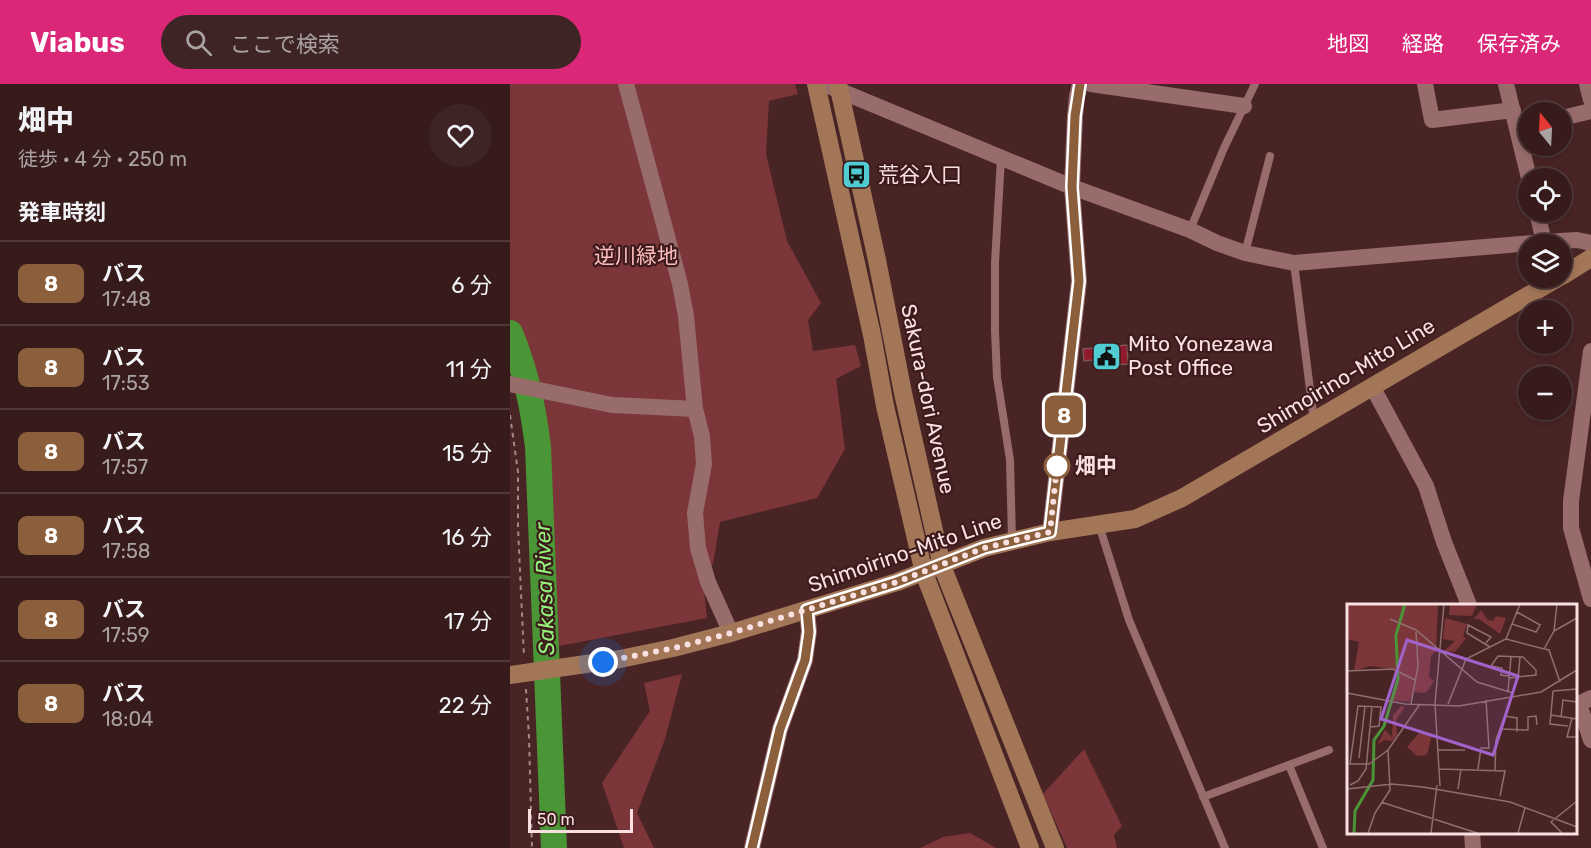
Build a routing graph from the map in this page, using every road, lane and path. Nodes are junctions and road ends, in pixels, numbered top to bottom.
1 (626, 84) edge
2 (816, 84) edge
3 (1080, 84) edge
4 (1091, 84) edge
5 (1255, 84) edge
6 (1425, 84) edge
7 (1506, 84) edge
8 (1587, 84) edge
9 (834, 86) edge
10 (1591, 100) edge
11 (1245, 106) junction
12 (1513, 110) junction
13 (1591, 111) edge
14 (1572, 116) edge
15 (1518, 118) edge
16 (1270, 156) dead end
17 (1001, 158) junction
18 (1072, 187) junction
19 (1190, 230) junction
20 (1572, 240) edge
21 (1591, 243) edge
22 (1518, 244) edge
23 (1245, 253) junction
24 (1591, 258) edge
25 (1294, 263) junction
26 (1572, 270) edge
27 (1541, 288) edge
28 (1591, 351) edge
29 (510, 384) edge
30 (1372, 386) junction
31 (695, 409) junction
32 (510, 415) edge
33 (1314, 421) junction
34 (1584, 473) edge
35 (1099, 525) junction
36 (1050, 532) junction
37 (1012, 540) junction
38 (942, 566) junction
39 (924, 573) junction
40 (1591, 597) edge
41 (1469, 604) edge
42 (807, 610) junction
43 (731, 633) junction
44 (522, 674) edge
45 (1591, 698) edge
46 (1591, 740) edge
47 (1329, 750) dead end
48 (1288, 765) junction
49 (1203, 797) junction
50 (1472, 833) edge
51 (532, 848) edge
52 (752, 848) edge
53 (1030, 848) edge
54 (1055, 848) edge
55 (1225, 848) edge
56 (1323, 848) edge
57 (1473, 848) edge

1 - 31 street
2 - 39 street, Sakura-dori Avenue
3 - 18 street
4 - 11 street
5 - 11 lane
6 - 12 street
7 - 12 street
8 - 10 street
9 - 17 street
9 - 38 street, Sakura-dori Avenue
11 - 19 lane
12 - 15 street
13 - 14 street
16 - 23 lane
17 - 18 street
17 - 37 lane
18 - 19 street
18 - 36 street
19 - 23 street
20 - 21 street
22 - 25 street
23 - 25 street
24 - 26 street, Shimoirino-Mito Line
25 - 33 lane
27 - 30 street, Shimoirino-Mito Line
28 - 34 street
29 - 31 street
30 - 33 street, Shimoirino-Mito Line
30 - 41 street
31 - 43 street
32 - 44 path
33 - 35 street, Shimoirino-Mito Line
34 - 40 street
35 - 36 street, Shimoirino-Mito Line
35 - 49 lane
36 - 37 street, Shimoirino-Mito Line
37 - 38 street, Shimoirino-Mito Line
38 - 39 street, Shimoirino-Mito Line
38 - 54 street, Sakura-dori Avenue
39 - 42 street, Shimoirino-Mito Line
39 - 53 street, Sakura-dori Avenue
42 - 43 street, Shimoirino-Mito Line
42 - 52 street
43 - 44 street, Shimoirino-Mito Line
44 - 51 path
45 - 46 street
47 - 48 lane
48 - 49 lane
48 - 56 lane
49 - 55 lane
50 - 57 street

